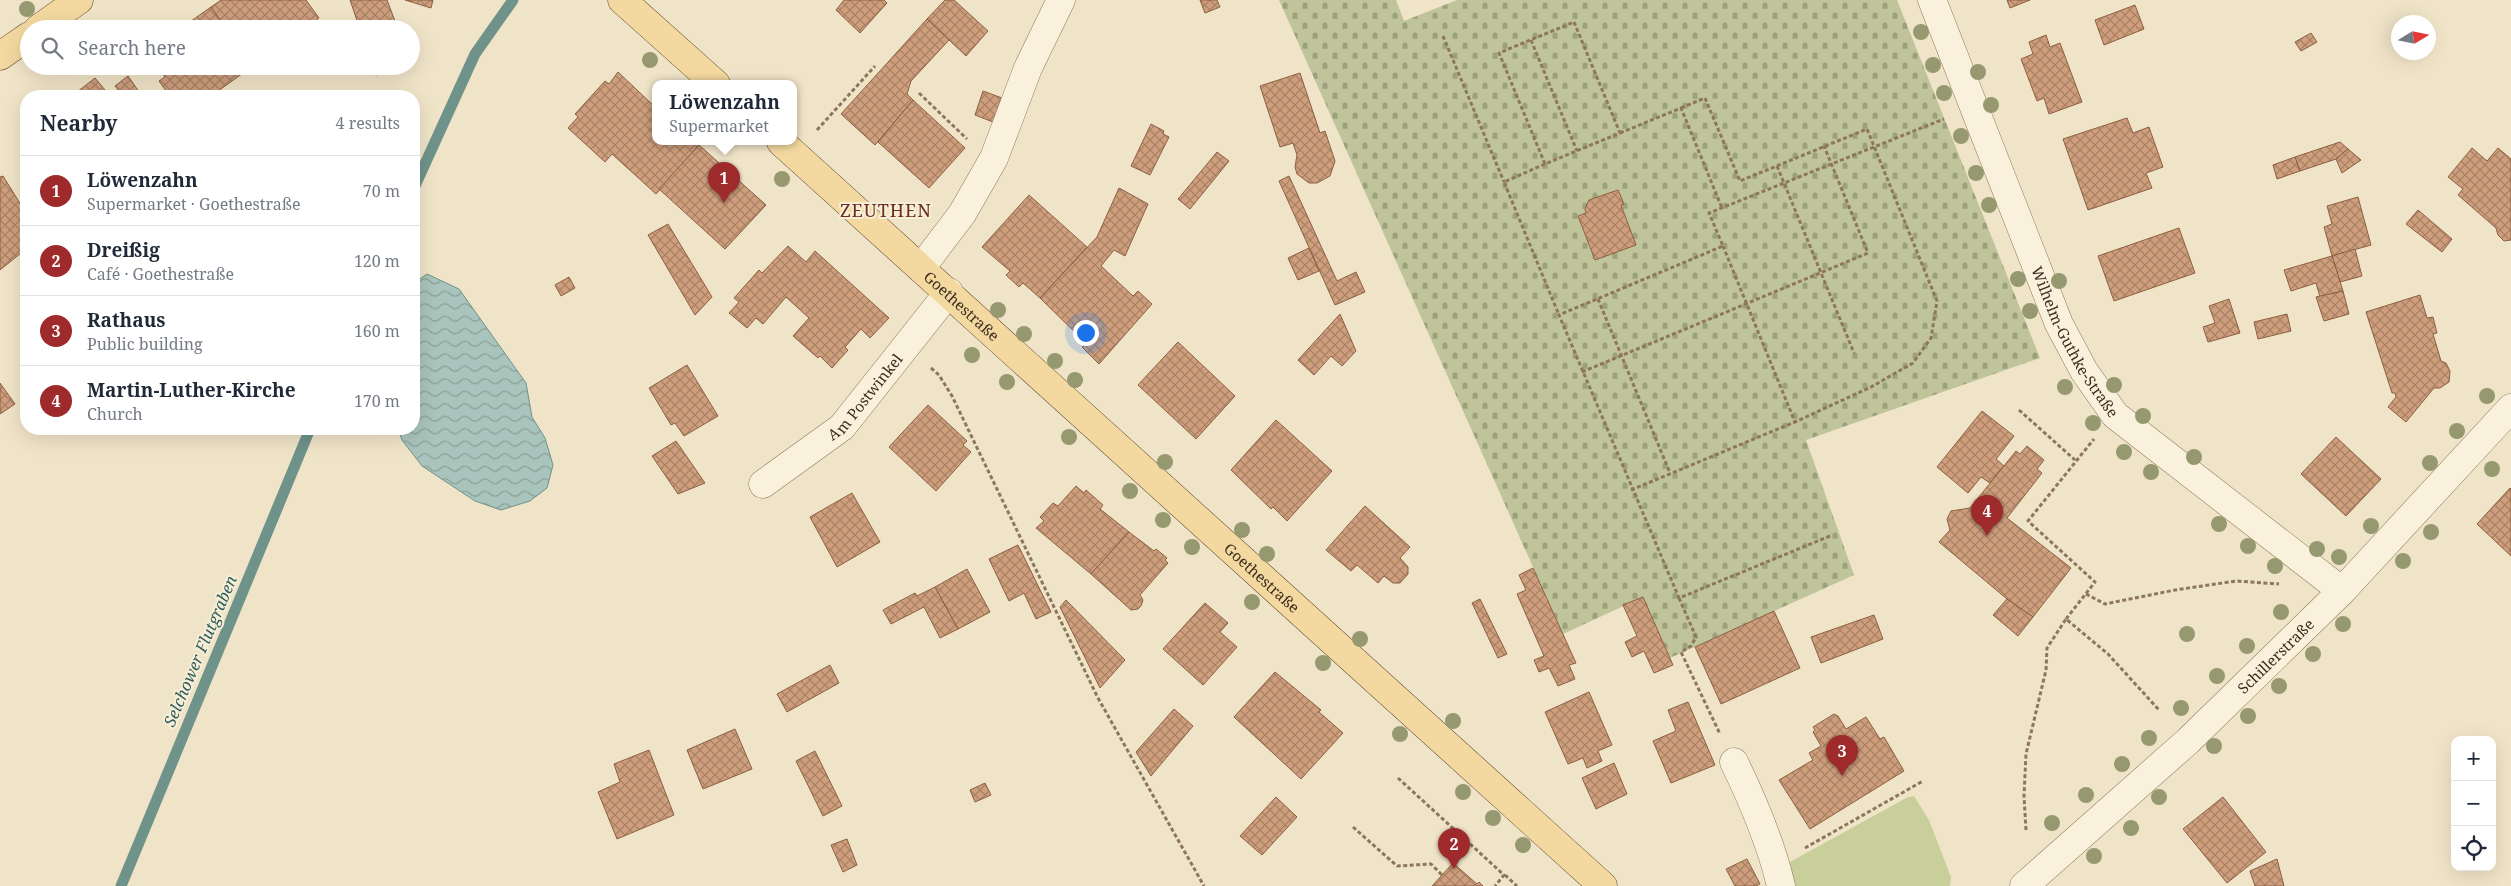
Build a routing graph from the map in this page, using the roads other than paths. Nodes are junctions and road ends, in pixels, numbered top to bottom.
1 (79, 0) edge
2 (622, 0) edge
3 (1061, 0) edge
4 (1932, 0) edge
5 (51, 20) edge
6 (20, 42) edge
7 (0, 56) edge
8 (712, 80) edge
9 (783, 145) edge
10 (921, 268) junction
11 (949, 292) junction
12 (2511, 408) edge
13 (763, 484) dead end
14 (2342, 591) junction
15 (1734, 762) road end
16 (1779, 875) edge
17 (1603, 886) edge
18 (2024, 886) edge

1 - 5 main road
2 - 8 main road
3 - 10 street, Goethestraße
4 - 14 street, Wilhelm-Guthke-Straße
6 - 7 main road
9 - 10 main road, Goethestraße
10 - 11 main road, Goethestraße
11 - 13 street, Am Postwinkel
11 - 17 main road, Goethestraße
12 - 14 street, Schillerstraße
14 - 18 street, Schillerstraße
15 - 16 street

